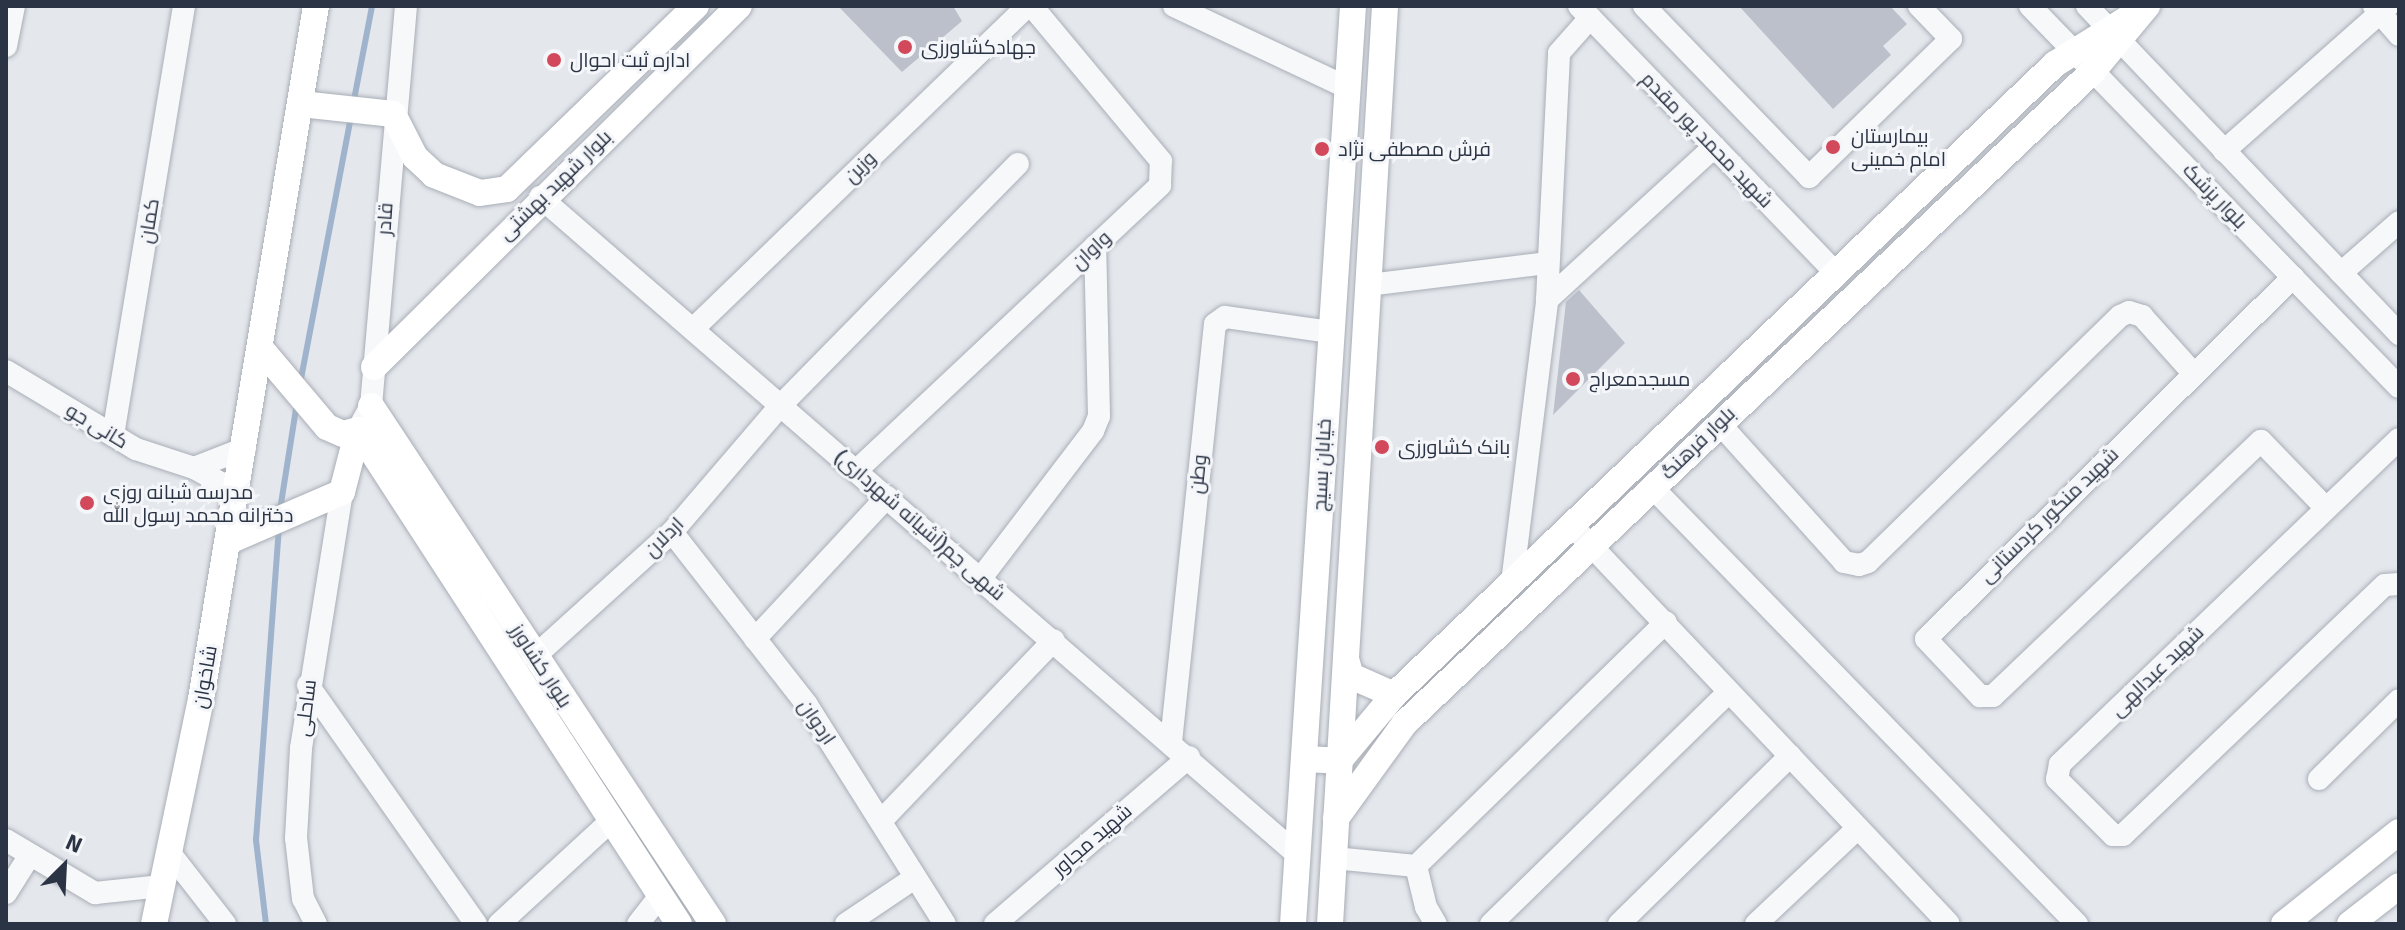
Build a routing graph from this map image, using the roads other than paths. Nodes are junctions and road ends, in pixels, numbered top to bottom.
1 (14, 6) edge
2 (184, 6) edge
3 (316, 6) edge
4 (406, 6) edge
5 (739, 6) edge
6 (1030, 6) edge
7 (1174, 6) edge
8 (1353, 6) edge
9 (1385, 6) edge
10 (1644, 6) edge
11 (1919, 6) edge
12 (2030, 6) edge
13 (2087, 6) edge
14 (2380, 8) edge
15 (693, 9) edge
16 (2144, 9) edge
17 (1584, 12) edge
18 (2113, 34) junction
19 (709, 35) junction
20 (2399, 35) edge
21 (6, 46) edge
22 (2063, 56) junction
23 (2086, 78) junction
24 (1348, 88) junction
25 (301, 104) junction
26 (385, 113) junction
27 (576, 122) junction
28 (597, 143) junction
29 (1714, 147) junction
30 (2224, 151) junction
31 (1018, 164) dead end
32 (540, 197) junction
33 (2399, 222) edge
34 (1095, 246) junction
35 (1548, 263) junction
36 (1836, 273) junction
37 (2341, 273) junction
38 (2293, 277) junction
39 (1368, 285) junction
40 (1547, 300) junction
41 (693, 329) junction
42 (1330, 332) junction
43 (2399, 334) edge
44 (261, 349) junction
45 (374, 367) junction
46 (6, 371) edge
47 (2194, 374) junction
48 (2399, 387) edge
49 (781, 405) junction
50 (371, 406) junction
51 (1719, 423) junction
52 (358, 430) junction
53 (113, 435) junction
54 (246, 439) junction
55 (2399, 439) edge
56 (194, 468) junction
57 (857, 470) junction
58 (1652, 487) junction
59 (237, 492) junction
60 (335, 496) junction
61 (887, 497) junction
62 (2326, 508) junction
63 (1572, 526) junction
64 (672, 532) junction
65 (229, 541) junction
66 (1591, 545) junction
67 (981, 578) junction
68 (1512, 583) junction
69 (2399, 584) edge
70 (1666, 622) junction
71 (755, 639) junction
72 (1054, 640) junction
73 (534, 657) junction
74 (1346, 659) junction
75 (308, 685) junction
76 (1729, 692) junction
77 (1389, 699) junction
78 (2399, 700) edge
79 (1404, 724) junction
80 (1171, 742) junction
81 (1790, 756) junction
82 (1189, 757) junction
83 (1305, 759) junction
84 (1339, 761) junction
85 (2319, 779) dead end
86 (1336, 818) junction
87 (611, 821) junction
88 (881, 821) junction
89 (1858, 828) junction
90 (2399, 832) edge
91 (6, 840) edge
92 (169, 852) junction
93 (30, 855) junction
94 (1298, 855) junction
95 (1334, 858) junction
96 (1416, 866) junction
97 (913, 879) junction
98 (162, 886) junction
99 (2399, 886) edge
100 (6, 893) edge
101 (660, 896) junction
102 (154, 924) edge
103 (225, 924) edge
104 (316, 924) edge
105 (476, 924) edge
106 (499, 924) edge
107 (638, 924) edge
108 (679, 924) edge
109 (713, 924) edge
110 (846, 924) edge
111 (945, 924) edge
112 (995, 924) edge
113 (1293, 924) edge
114 (1330, 924) edge
115 (1436, 924) edge
116 (1491, 924) edge
117 (1619, 924) edge
118 (1756, 924) edge
119 (1949, 924) edge
120 (2077, 924) edge
121 (2284, 924) edge
122 (2350, 924) edge

1 - 21 street
2 - 53 street, کمان
3 - 25 main road
4 - 26 street, قادر
5 - 19 main road, بلوار شهید بهشتی
6 - 34 street, واوان
6 - 41 street, وزین
7 - 24 street
8 - 24 main road, خیابان بسیج
9 - 39 main road, خیابان بسیج
10 - 11 street
12 - 22 street, بلوار پزشک
13 - 18 street, بلوار پزشک
14 - 20 street
14 - 30 street
15 - 19 main road
15 - 27 main road, بلوار شهید بهشتی
16 - 18 main road, بلوار فرهنگ
17 - 29 street, شهید محمد پور مقدم
17 - 35 street
18 - 22 main road, بلوار فرهنگ
18 - 23 main road, بلوار فرهنگ
18 - 30 street, بلوار پزشک
19 - 28 main road, بلوار شهید بهشتی
22 - 23 street, بلوار پزشک
22 - 36 main road, بلوار فرهنگ
23 - 38 street, بلوار پزشک
23 - 51 main road, بلوار فرهنگ
24 - 42 main road, خیابان بسیج
25 - 26 main road
25 - 44 main road
26 - 27 main road, بلوار شهید بهشتی
26 - 45 street, قادر
27 - 28 main road
28 - 32 main road, بلوار شهید بهشتی
29 - 36 street, شهید محمد پور مقدم
29 - 40 street
30 - 37 street, بلوار پزشک
31 - 49 street, اردلان
32 - 41 street, شهی چم(آشیانه شهرداری)
32 - 45 main road, بلوار شهید بهشتی
33 - 37 street
34 - 57 street, واوان
34 - 67 street
35 - 39 street
35 - 40 street
36 - 63 main road, بلوار فرهنگ
37 - 43 street, بلوار پزشک
38 - 47 street, شهید منگور کردستانی
38 - 48 street, بلوار پزشک
39 - 74 main road, خیابان بسیج
40 - 68 street
41 - 49 street, شهی چم(آشیانه شهرداری)
42 - 80 street, وطن
42 - 83 main road, خیابان بسیج
44 - 52 main road
44 - 54 main road
45 - 50 street, قادر
46 - 53 street, کانی جو
47 - 51 street
47 - 62 street, شهید منگور کردستانی
49 - 57 street, شهی چم(آشیانه شهرداری)
49 - 64 street, اردلان
50 - 52 street, قادر
50 - 73 main road, بلوار کشاورز
51 - 58 main road, بلوار فرهنگ
52 - 60 main road
52 - 87 main road, بلوار کشاورز
53 - 56 street, کانی جو
54 - 56 street
54 - 59 main road, شاخوان
55 - 62 street
56 - 59 street, کانی جو
57 - 61 street, شهی چم(آشیانه شهرداری)
58 - 66 main road, بلوار فرهنگ
58 - 120 street
59 - 65 main road, شاخوان
60 - 65 main road
60 - 75 street, ساحلی
61 - 67 street, شهی چم(آشیانه شهرداری)
61 - 71 street
62 - 69 street, شهید عبدالهی
63 - 66 street
63 - 68 main road, بلوار فرهنگ
64 - 71 street, اردوان
64 - 73 street, اردلان
65 - 92 main road, شاخوان
66 - 70 street
66 - 79 main road, بلوار فرهنگ
67 - 72 street, شهی چم(آشیانه شهرداری)
68 - 77 main road, بلوار فرهنگ
70 - 76 street
70 - 96 street
71 - 88 street, اردوان
72 - 80 street, شهی چم(آشیانه شهرداری)
72 - 88 street
73 - 109 main road, بلوار کشاورز
74 - 77 main road
74 - 84 main road, خیابان بسیج
75 - 104 street, ساحلی
75 - 105 street
76 - 81 street
76 - 116 street
77 - 79 main road
77 - 84 main road, بلوار فرهنگ
78 - 85 street
79 - 86 main road, بلوار فرهنگ
80 - 82 street, شهی چم(آشیانه شهرداری)
81 - 89 street
81 - 117 street
82 - 94 street, شهی چم(آشیانه شهرداری)
82 - 112 street, شهید مجاور
83 - 84 main road
83 - 94 main road, خیابان بسیج
84 - 86 main road, خیابان بسیج
86 - 95 main road, خیابان بسیج
87 - 101 main road, بلوار کشاورز
87 - 106 street
88 - 97 street, اردوان
89 - 118 street
89 - 119 street
90 - 121 main road
91 - 93 street
92 - 98 main road, شاخوان
92 - 103 street
93 - 98 street
93 - 100 street
94 - 113 main road, خیابان بسیج
95 - 96 street
95 - 114 main road, خیابان بسیج
96 - 115 street
97 - 110 street
97 - 111 street, اردوان
98 - 102 main road, شاخوان
99 - 122 main road
101 - 107 street
101 - 108 main road, بلوار کشاورز

